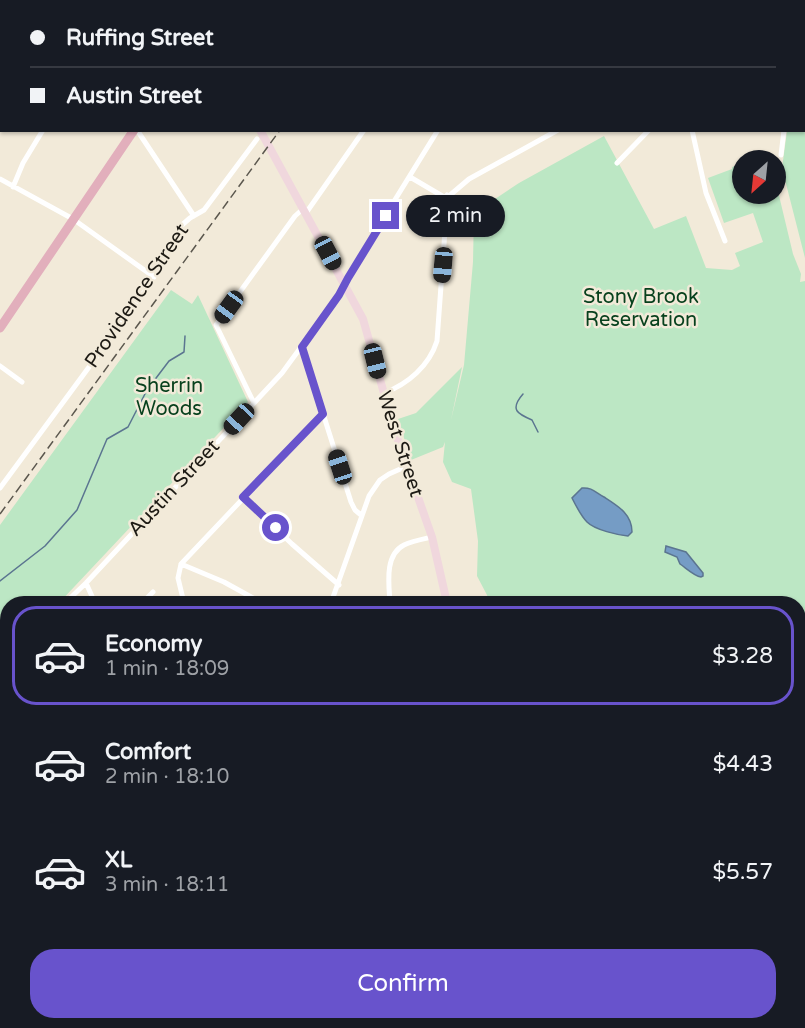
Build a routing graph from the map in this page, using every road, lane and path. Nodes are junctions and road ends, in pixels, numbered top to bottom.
1 (42, 132) edge
2 (135, 132) edge
3 (137, 132) edge
4 (363, 132) edge
5 (437, 132) edge
6 (554, 132) edge
7 (647, 132) edge
8 (692, 132) edge
9 (783, 132) edge
10 (258, 134) edge
11 (781, 150) edge
12 (617, 163) dead end
13 (410, 177) junction
14 (0, 179) edge
15 (13, 187) junction
16 (447, 199) junction
17 (305, 211) junction
18 (194, 216) junction
19 (73, 219) junction
20 (724, 241) dead end
21 (154, 277) junction
22 (344, 284) junction
23 (0, 328) edge
24 (302, 347) junction
25 (0, 366) edge
26 (22, 382) dead end
27 (384, 393) junction
28 (254, 403) junction
29 (323, 414) junction
30 (406, 466) junction
31 (0, 488) edge
32 (243, 497) junction
33 (361, 515) junction
34 (432, 537) junction
35 (181, 564) junction
36 (86, 583) junction
37 (339, 585) junction
38 (153, 592) dead end
39 (72, 596) edge
40 (92, 596) edge
41 (149, 596) edge
42 (182, 596) edge
43 (249, 596) edge
44 (334, 596) edge
45 (390, 596) edge
46 (445, 596) edge

1 - 15 street
2 - 19 main road
3 - 18 street
4 - 17 street
5 - 13 street, Austin Street
6 - 16 street
7 - 12 street
8 - 20 street
9 - 11 street
10 - 17 street, West Street
10 - 18 street, Providence Street
13 - 16 street
13 - 22 street, Austin Street
14 - 15 street
15 - 19 street
16 - 27 street
17 - 22 street, West Street
17 - 28 street
18 - 21 street, Providence Street
19 - 21 street
19 - 23 main road
21 - 31 street, Providence Street
22 - 24 street, Austin Street
22 - 27 street, West Street
24 - 28 street, Austin Street
24 - 29 street
25 - 26 street
27 - 30 street, West Street
28 - 36 street, Austin Street
29 - 32 street
29 - 33 street
30 - 33 street
30 - 34 street, West Street
32 - 35 street
32 - 37 street
33 - 37 street
34 - 45 street
34 - 46 street, West Street
35 - 42 street
35 - 43 street
36 - 39 street, Austin Street
36 - 40 street
37 - 44 street
38 - 41 street

